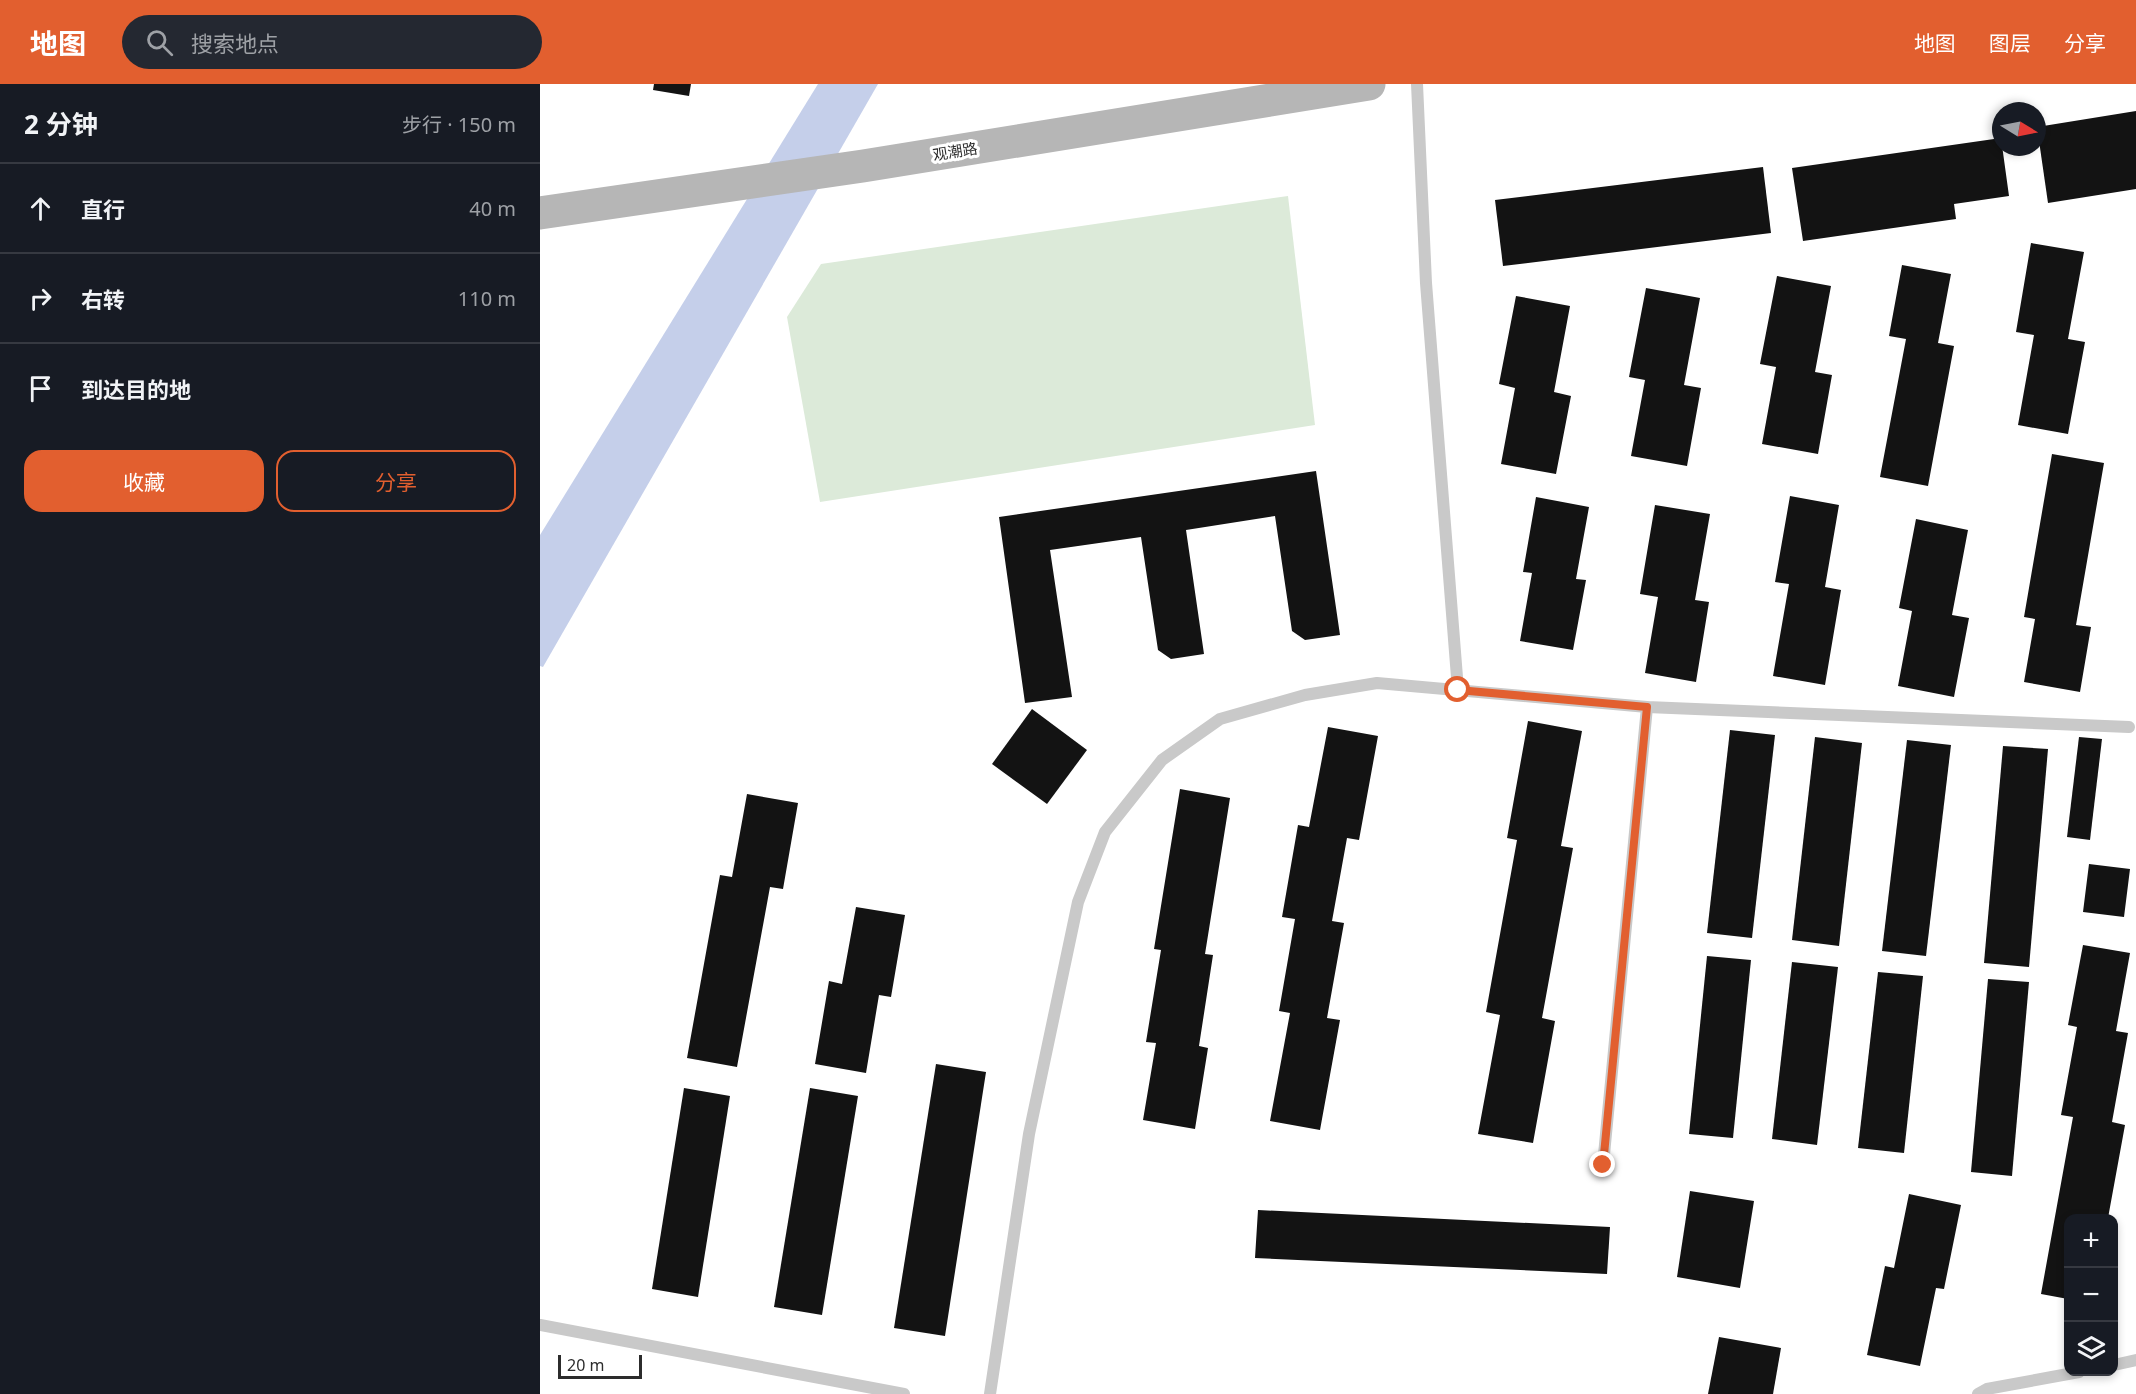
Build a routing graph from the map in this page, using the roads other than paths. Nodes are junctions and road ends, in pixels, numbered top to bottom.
1 (1369, 84) edge
2 (1417, 84) edge
3 (540, 213) edge
4 (1458, 690) junction
5 (1647, 707) junction
6 (2129, 726) dead end
7 (1603, 1165) dead end
8 (540, 1325) edge
9 (2136, 1360) edge
10 (2118, 1364) edge
11 (2064, 1374) edge
12 (904, 1394) edge
13 (990, 1394) edge
14 (1978, 1394) edge

1 - 3 street, 观潮路
2 - 4 lane
4 - 5 lane
4 - 13 lane
5 - 6 lane
5 - 7 lane
8 - 12 lane
9 - 10 lane
11 - 14 lane

